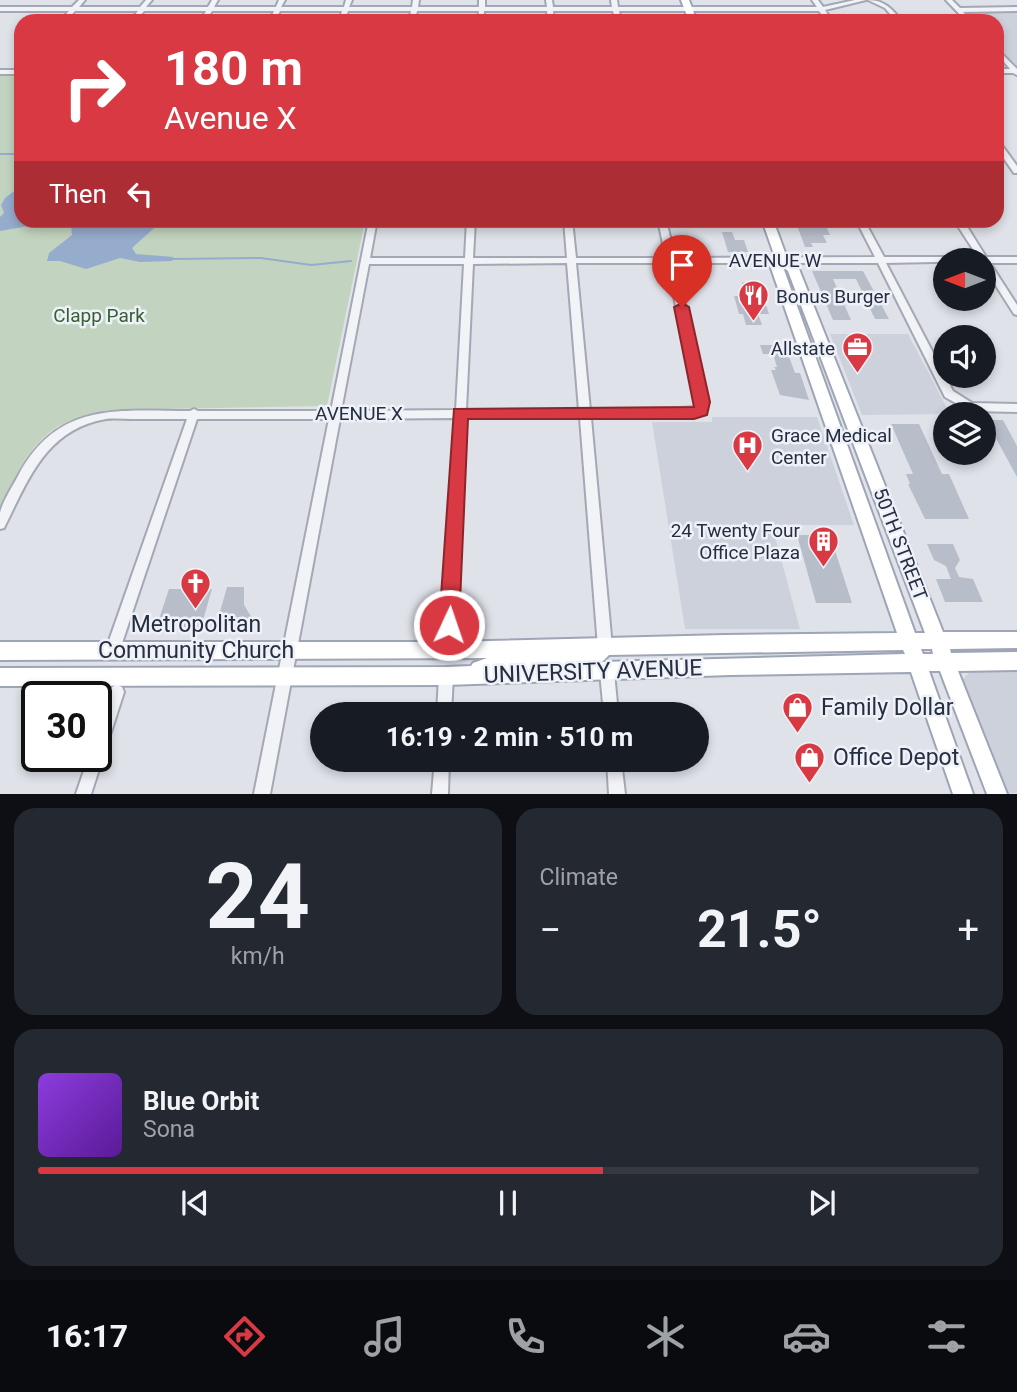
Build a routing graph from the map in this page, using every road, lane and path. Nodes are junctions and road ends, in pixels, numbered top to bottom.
1 (16, 0) edge
2 (82, 0) edge
3 (149, 0) edge
4 (215, 0) edge
5 (282, 0) edge
6 (349, 0) edge
7 (416, 0) edge
8 (482, 0) edge
9 (549, 0) edge
10 (614, 0) edge
11 (815, 0) edge
12 (863, 0) edge
13 (871, 0) edge
14 (949, 0) edge
15 (687, 4) edge
16 (3, 9) edge
17 (74, 9) junction
18 (142, 9) junction
19 (210, 9) junction
20 (278, 9) junction
21 (346, 9) junction
22 (414, 9) junction
23 (482, 9) junction
24 (550, 9) junction
25 (615, 9) junction
26 (821, 9) junction
27 (958, 9) junction
28 (1017, 9) edge
29 (70, 14) edge
30 (138, 14) edge
31 (207, 14) edge
32 (276, 14) edge
33 (344, 14) edge
34 (413, 14) edge
35 (482, 14) edge
36 (550, 14) edge
37 (616, 14) edge
38 (824, 14) edge
39 (893, 14) edge
40 (963, 14) edge
41 (0, 15) edge
42 (1004, 59) edge
43 (1016, 72) edge
44 (1004, 154) edge
45 (1017, 171) edge
46 (371, 228) edge
47 (470, 228) edge
48 (569, 228) edge
49 (664, 228) edge
50 (770, 228) edge
51 (864, 228) edge
52 (963, 228) edge
53 (976, 248) edge
54 (468, 260) junction
55 (572, 260) junction
56 (671, 260) junction
57 (782, 260) junction
58 (880, 260) junction
59 (933, 260) edge
60 (996, 260) edge
61 (1017, 260) edge
62 (365, 261) junction
63 (996, 279) edge
64 (1017, 312) edge
65 (1017, 408) edge
66 (194, 413) junction
67 (335, 413) junction
68 (460, 413) junction
69 (585, 414) junction
70 (0, 524) edge
71 (938, 639) junction
72 (908, 640) junction
73 (1017, 640) edge
74 (725, 643) junction
75 (605, 647) junction
76 (0, 651) edge
77 (289, 651) junction
78 (448, 651) junction
79 (112, 652) junction
80 (1017, 661) edge
81 (916, 662) junction
82 (946, 662) junction
83 (730, 666) junction
84 (607, 672) junction
85 (285, 676) junction
86 (446, 676) junction
87 (0, 677) edge
88 (117, 692) dead end
89 (445, 702) edge
90 (610, 702) edge
91 (112, 707) edge
92 (90, 772) edge
93 (441, 772) edge
94 (615, 772) edge
95 (83, 793) edge
96 (262, 793) edge
97 (440, 793) edge
98 (617, 793) edge
99 (964, 793) edge
100 (998, 793) edge

1 - 16 street
2 - 17 street
3 - 18 street
4 - 19 street
5 - 20 street
6 - 21 street
7 - 22 street
8 - 23 street
9 - 24 street
10 - 25 street
11 - 26 street
12 - 26 street
13 - 39 street
14 - 27 street
15 - 25 street
15 - 26 street
16 - 17 street
16 - 41 street
17 - 18 street
17 - 29 street
18 - 19 street
18 - 30 street
19 - 20 street
19 - 31 street
20 - 21 street
20 - 32 street
21 - 22 street
21 - 33 street
22 - 23 street
22 - 34 street
23 - 24 street
23 - 35 street
24 - 25 street
24 - 36 street
25 - 37 street
26 - 38 street
27 - 28 street
27 - 40 street
42 - 43 street
44 - 45 street
46 - 62 street
47 - 54 street
48 - 55 street
49 - 56 street
50 - 57 main road, 50TH STREET
51 - 58 street
52 - 53 street
54 - 55 street, AVENUE W
54 - 62 street, AVENUE W
54 - 68 street
55 - 56 street, AVENUE W
55 - 69 street
56 - 57 street, AVENUE W
56 - 69 street, AVENUE X
57 - 58 street, AVENUE W
57 - 71 main road, 50TH STREET
57 - 72 main road, 50TH STREET
58 - 59 street, AVENUE W
58 - 65 street
60 - 61 street, AVENUE W
62 - 67 street
63 - 64 street
66 - 67 street, AVENUE X
66 - 70 street, AVENUE X
66 - 79 street
67 - 68 street, AVENUE X
67 - 77 street
68 - 69 street, AVENUE X
68 - 78 street
69 - 75 street
71 - 72 main road, UNIVERSITY AVENUE
71 - 73 main road, UNIVERSITY AVENUE
71 - 82 main road, 50TH STREET
72 - 74 main road, UNIVERSITY AVENUE
72 - 81 main road, 50TH STREET
74 - 75 main road, UNIVERSITY AVENUE
74 - 83 main road
75 - 78 main road, UNIVERSITY AVENUE
75 - 86 main road
76 - 79 main road, UNIVERSITY AVENUE
77 - 78 main road, UNIVERSITY AVENUE
77 - 79 main road, UNIVERSITY AVENUE
77 - 85 street
80 - 82 main road, UNIVERSITY AVENUE
81 - 82 main road, UNIVERSITY AVENUE
81 - 83 main road, UNIVERSITY AVENUE
81 - 99 main road, 50TH STREET
82 - 100 main road, 50TH STREET
83 - 84 main road, UNIVERSITY AVENUE
84 - 86 main road, UNIVERSITY AVENUE
84 - 90 street
85 - 86 main road, UNIVERSITY AVENUE
85 - 87 main road, UNIVERSITY AVENUE
85 - 96 street
86 - 89 street
88 - 91 street
92 - 95 street
93 - 97 street
94 - 98 street

